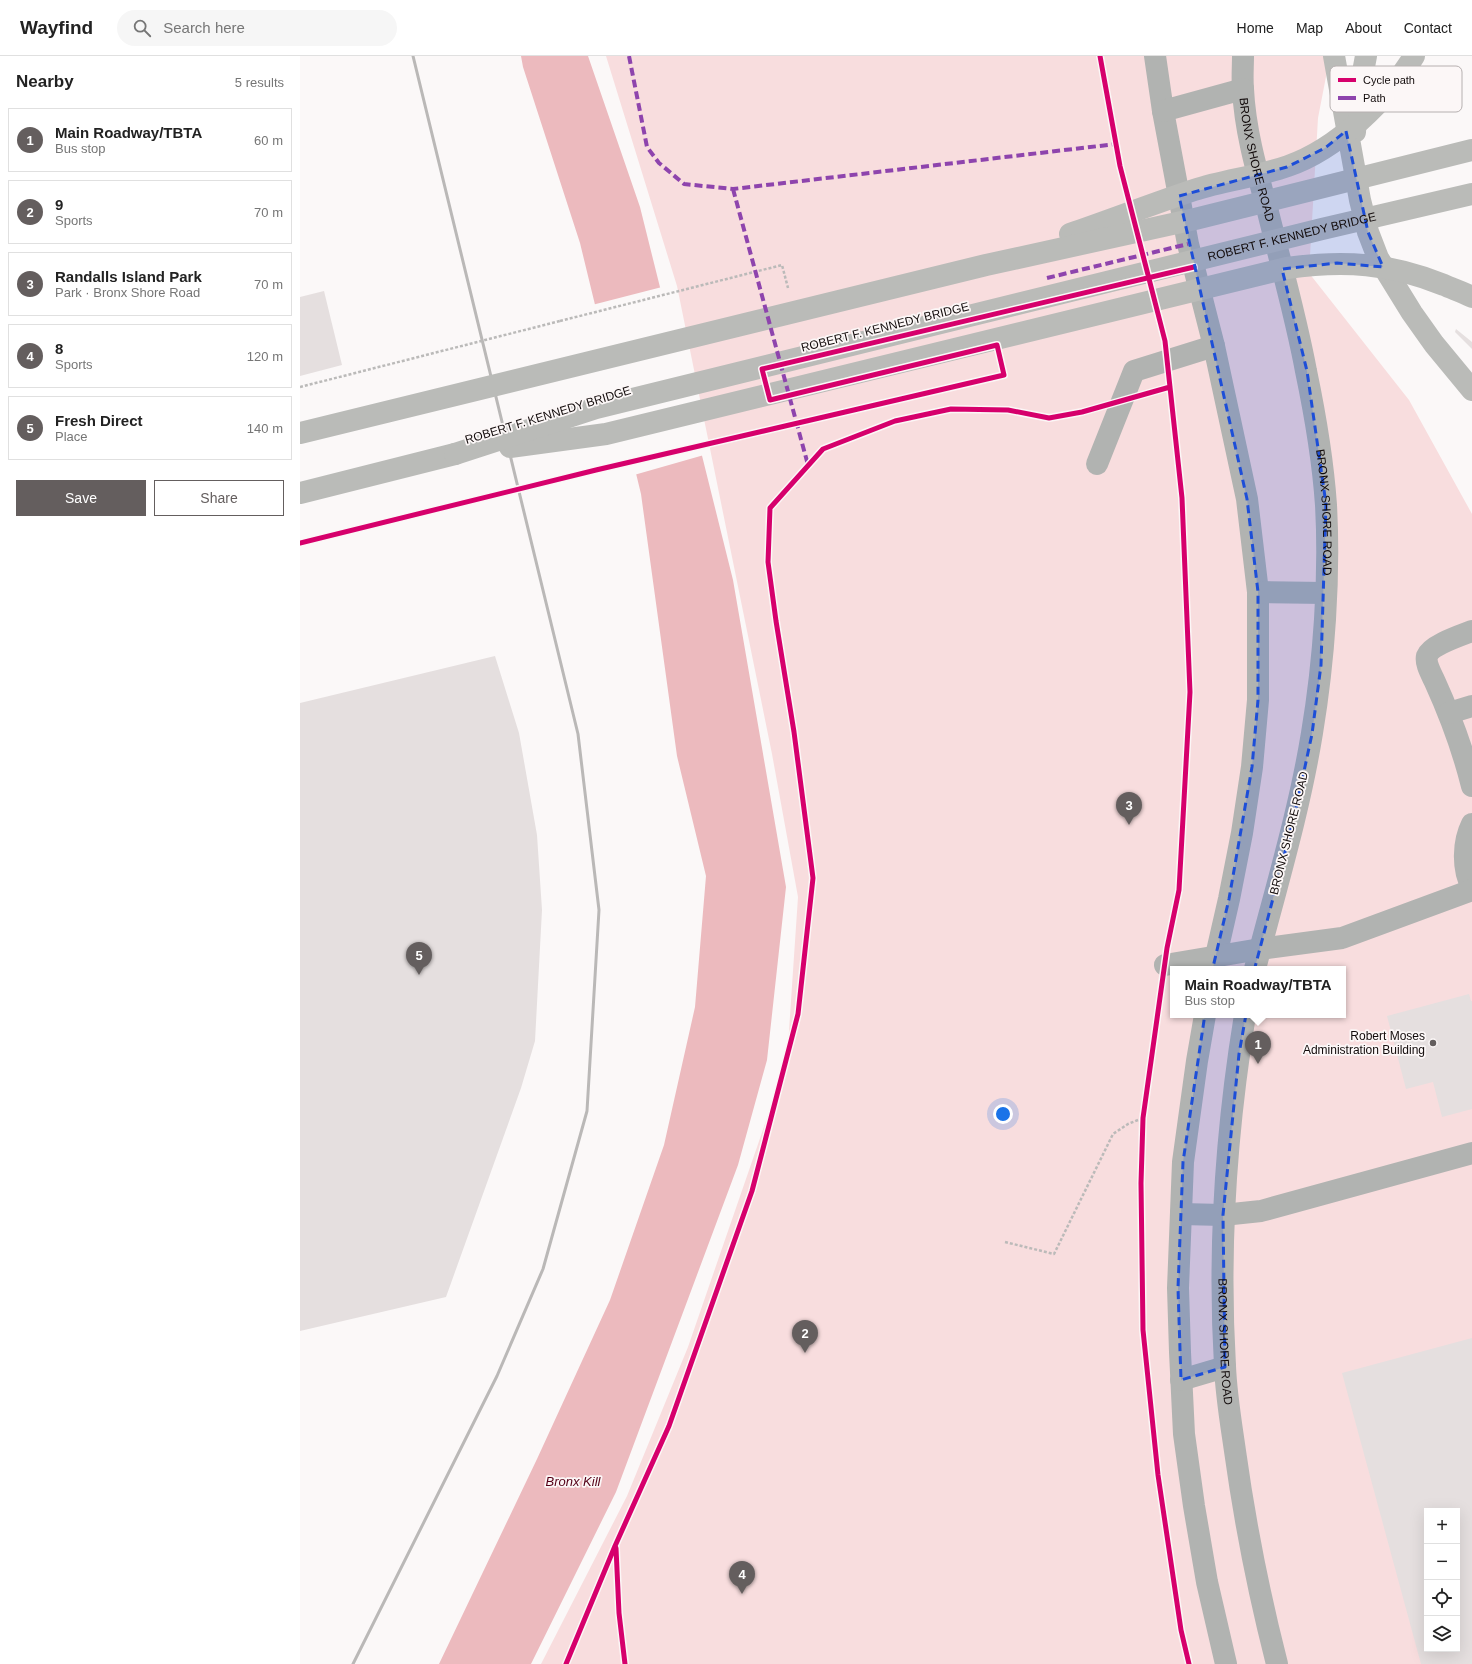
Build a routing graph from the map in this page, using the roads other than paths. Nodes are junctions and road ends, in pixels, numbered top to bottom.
1 (1156, 56) edge
2 (1243, 56) edge
3 (1414, 56) edge
4 (1407, 66) edge
5 (1243, 89) junction
6 (1163, 111) junction
7 (1344, 112) edge
8 (1356, 112) edge
9 (1368, 112) edge
10 (1472, 150) edge
11 (1472, 194) edge
12 (1360, 200) junction
13 (986, 265) junction
14 (1472, 297) edge
15 (1214, 346) junction
16 (1472, 390) edge
17 (300, 433) edge
18 (455, 454) junction
19 (1097, 464) dead end
20 (300, 493) edge
21 (1258, 592) junction
22 (1325, 593) junction
23 (1472, 631) edge
24 (1472, 706) edge
25 (1449, 713) junction
26 (1472, 786) edge
27 (1472, 824) edge
28 (1472, 889) edge
29 (1257, 959) edge
30 (1214, 962) edge
31 (1165, 966) dead end
32 (1204, 1018) edge
33 (1245, 1018) edge
34 (1472, 1153) edge
35 (1181, 1214) junction
36 (1223, 1214) junction
37 (1225, 1367) junction
38 (1181, 1380) junction
39 (1226, 1664) edge
40 (1277, 1664) edge

1 - 6 street
2 - 5 street, BRONX SHORE ROAD
3 - 4 highway, bridge
5 - 6 street
5 - 22 street, BRONX SHORE ROAD
6 - 15 street
7 - 12 highway
8 - 12 highway
9 - 13 highway, bridge
10 - 13 highway, bridge
11 - 18 highway, ROBERT F. KENNEDY BRIDGE, bridge
12 - 16 highway
13 - 17 highway, bridge
14 - 18 highway, bridge
15 - 19 street
15 - 21 street
18 - 20 highway, ROBERT F. KENNEDY BRIDGE
21 - 22 street
21 - 30 street
22 - 29 street, BRONX SHORE ROAD
23 - 25 street
24 - 25 street
25 - 26 street
27 - 28 street
28 - 29 street
29 - 30 street
30 - 31 street
32 - 35 street
33 - 36 street, BRONX SHORE ROAD
34 - 36 street
35 - 36 street
35 - 38 street
36 - 37 street, BRONX SHORE ROAD
37 - 38 street
37 - 40 street, BRONX SHORE ROAD
38 - 39 street

